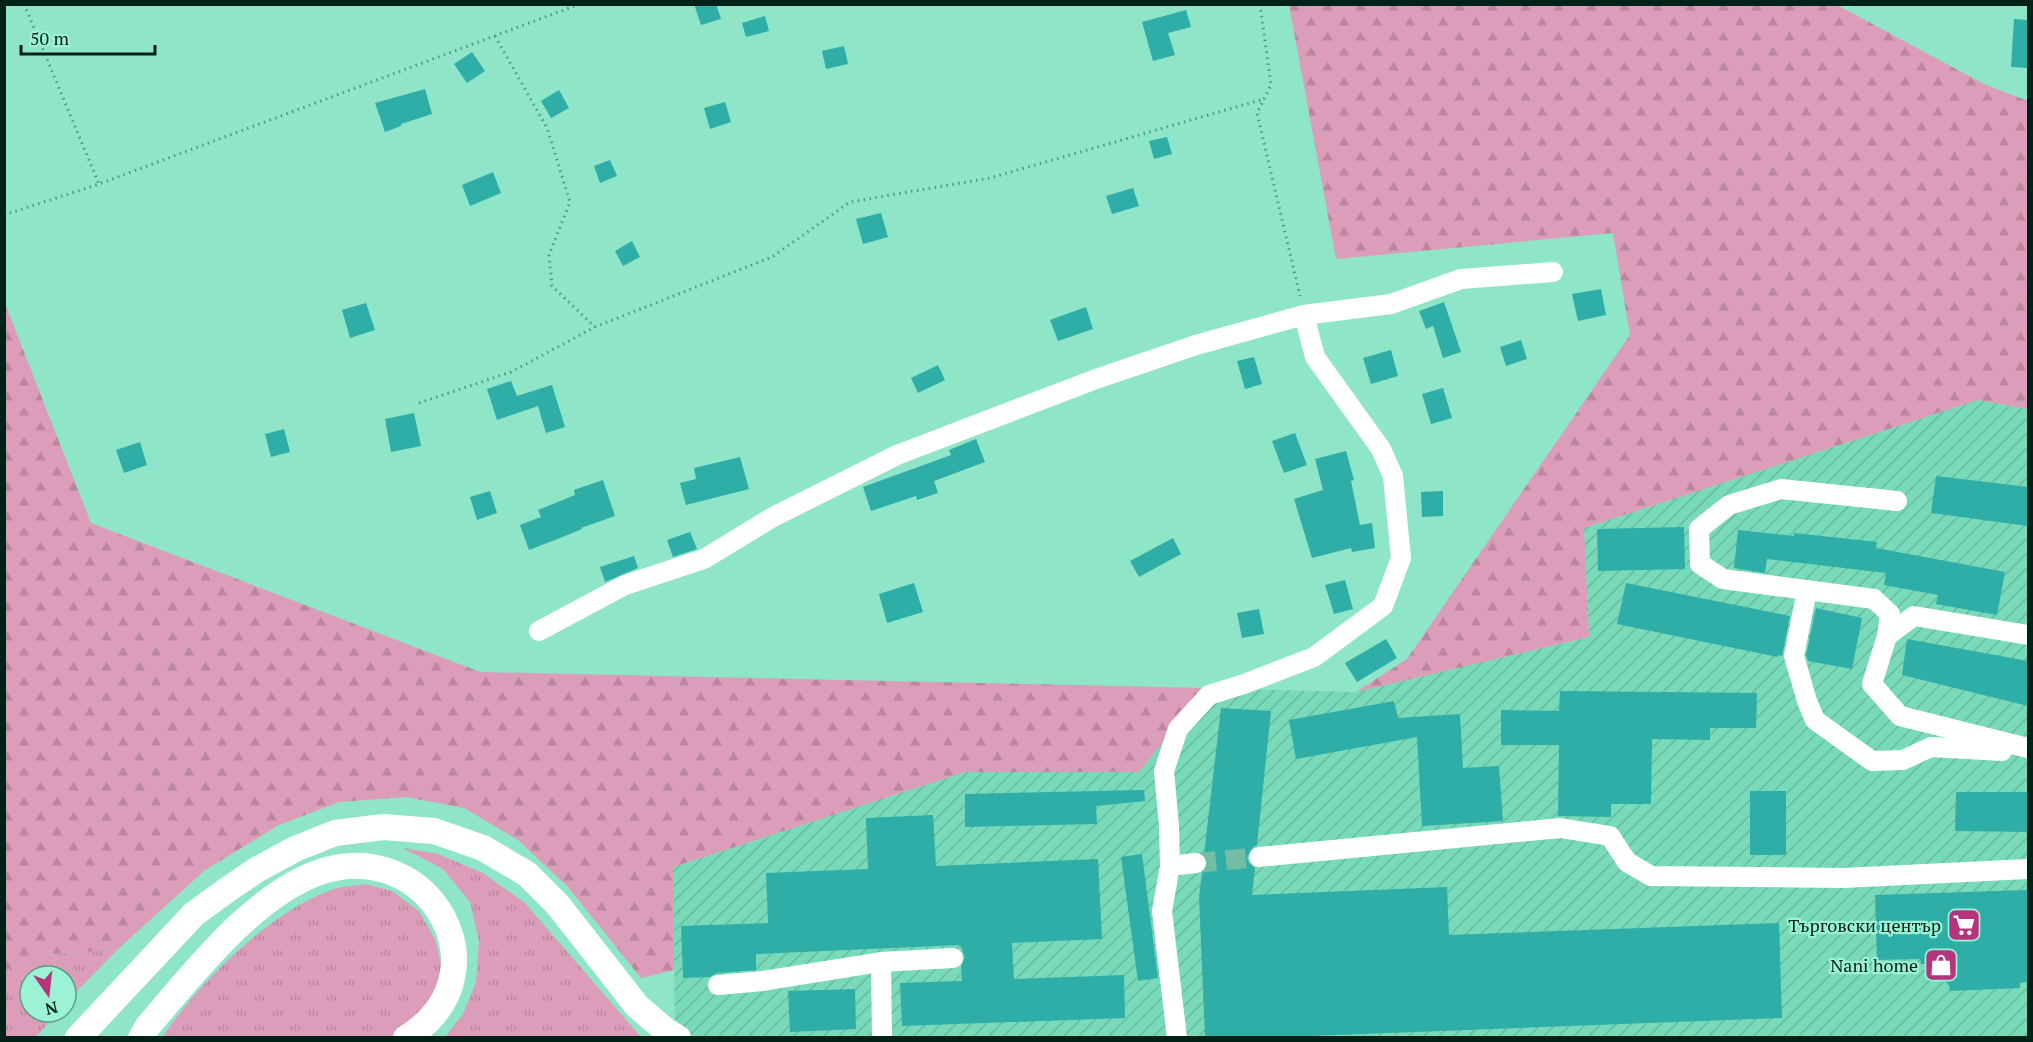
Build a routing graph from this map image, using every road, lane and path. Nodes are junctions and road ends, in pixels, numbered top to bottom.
1 (24, 4) edge
2 (580, 4) edge
3 (1260, 4) edge
4 (495, 36) junction
5 (1264, 99) junction
6 (99, 184) junction
7 (4, 215) edge
8 (1554, 272) dead end
9 (1304, 315) junction
10 (595, 327) junction
11 (419, 403) dead end
12 (1897, 501) dead end
13 (1807, 590) junction
14 (539, 631) dead end
15 (1887, 636) junction
16 (2028, 636) edge
17 (2028, 750) edge
18 (1259, 857) tunnel mouth
19 (1196, 863) tunnel mouth
20 (1170, 866) junction
21 (2028, 869) edge
22 (162, 948) junction
23 (953, 958) dead end
24 (881, 962) junction
25 (718, 986) dead end
26 (78, 1038) edge
27 (102, 1038) edge
28 (141, 1038) edge
29 (406, 1038) edge
30 (678, 1038) edge
31 (882, 1038) edge
32 (1177, 1038) edge

1 - 6 path
2 - 4 path
3 - 5 path
4 - 6 path
4 - 10 path
5 - 9 path
5 - 10 path
6 - 7 path
8 - 9 street
9 - 14 street
9 - 20 street
10 - 11 path
12 - 13 street
13 - 15 street
13 - 17 street
15 - 16 street
15 - 17 street
18 - 21 street
19 - 20 street
20 - 32 street
22 - 26 main road
22 - 27 main road
22 - 30 main road
23 - 24 street
24 - 25 street
24 - 31 street
28 - 29 main road

